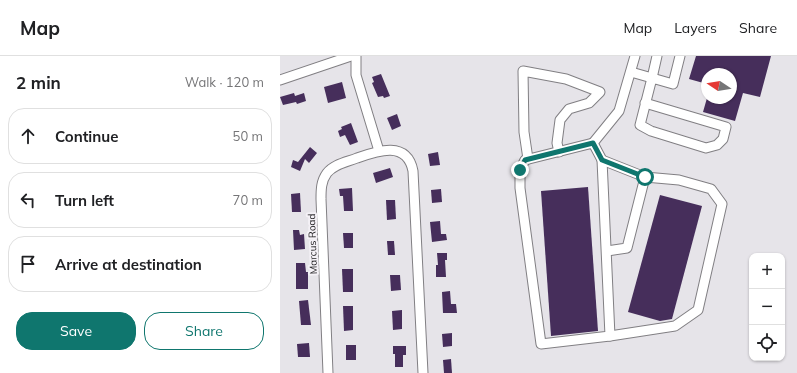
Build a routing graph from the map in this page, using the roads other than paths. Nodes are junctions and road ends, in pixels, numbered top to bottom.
1 (351, 56) edge
2 (356, 56) edge
3 (635, 56) edge
4 (657, 56) edge
5 (680, 56) edge
6 (631, 72) junction
7 (652, 78) junction
8 (280, 80) edge
9 (645, 103) junction
10 (593, 143) junction
11 (379, 151) junction
12 (559, 152) junction
13 (528, 159) junction
14 (602, 160) junction
15 (645, 177) junction
16 (607, 251) junction
17 (610, 336) junction
18 (328, 373) edge
19 (423, 373) edge

1 - 8 street
2 - 11 street
3 - 6 street
4 - 7 street
5 - 7 street
6 - 7 street
6 - 10 street
7 - 9 street
9 - 9 street
10 - 12 street
10 - 14 street
11 - 18 street, Marcus Road
11 - 19 street, Marcus Road
12 - 13 street
12 - 13 street
13 - 17 street
14 - 15 street
14 - 16 street
15 - 16 street
15 - 17 street
16 - 17 street

